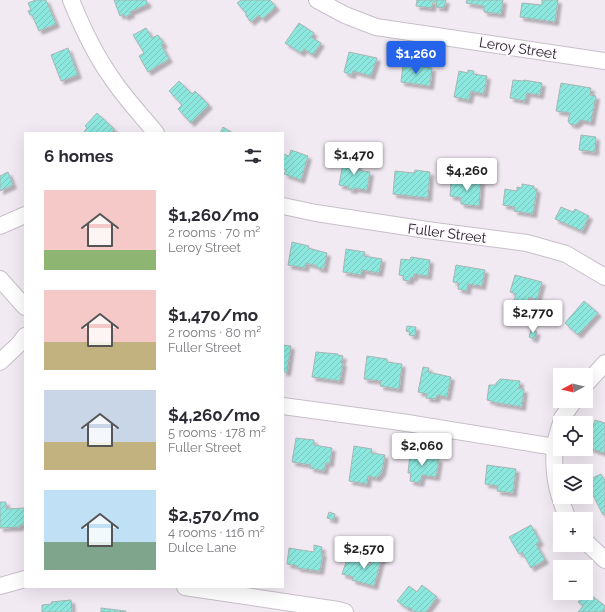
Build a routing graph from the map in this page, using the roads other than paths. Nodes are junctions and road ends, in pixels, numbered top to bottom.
1 (71, 0) edge
2 (317, 0) edge
3 (605, 62) edge
4 (155, 132) edge
5 (284, 206) edge
6 (24, 215) edge
7 (0, 226) edge
8 (605, 278) edge
9 (0, 279) edge
10 (24, 306) edge
11 (24, 337) edge
12 (0, 362) edge
13 (605, 363) edge
14 (593, 376) edge
15 (284, 406) edge
16 (553, 447) edge
17 (555, 456) edge
18 (565, 512) edge
19 (593, 549) edge
20 (605, 560) edge
21 (24, 579) edge
22 (0, 586) edge
23 (192, 588) edge
24 (345, 612) edge

1 - 4 street
2 - 3 street, Leroy Street
5 - 8 street, Fuller Street
6 - 7 street
9 - 10 street
11 - 12 street
13 - 14 street
15 - 16 street
17 - 18 street
19 - 20 street
21 - 22 street
23 - 24 street

